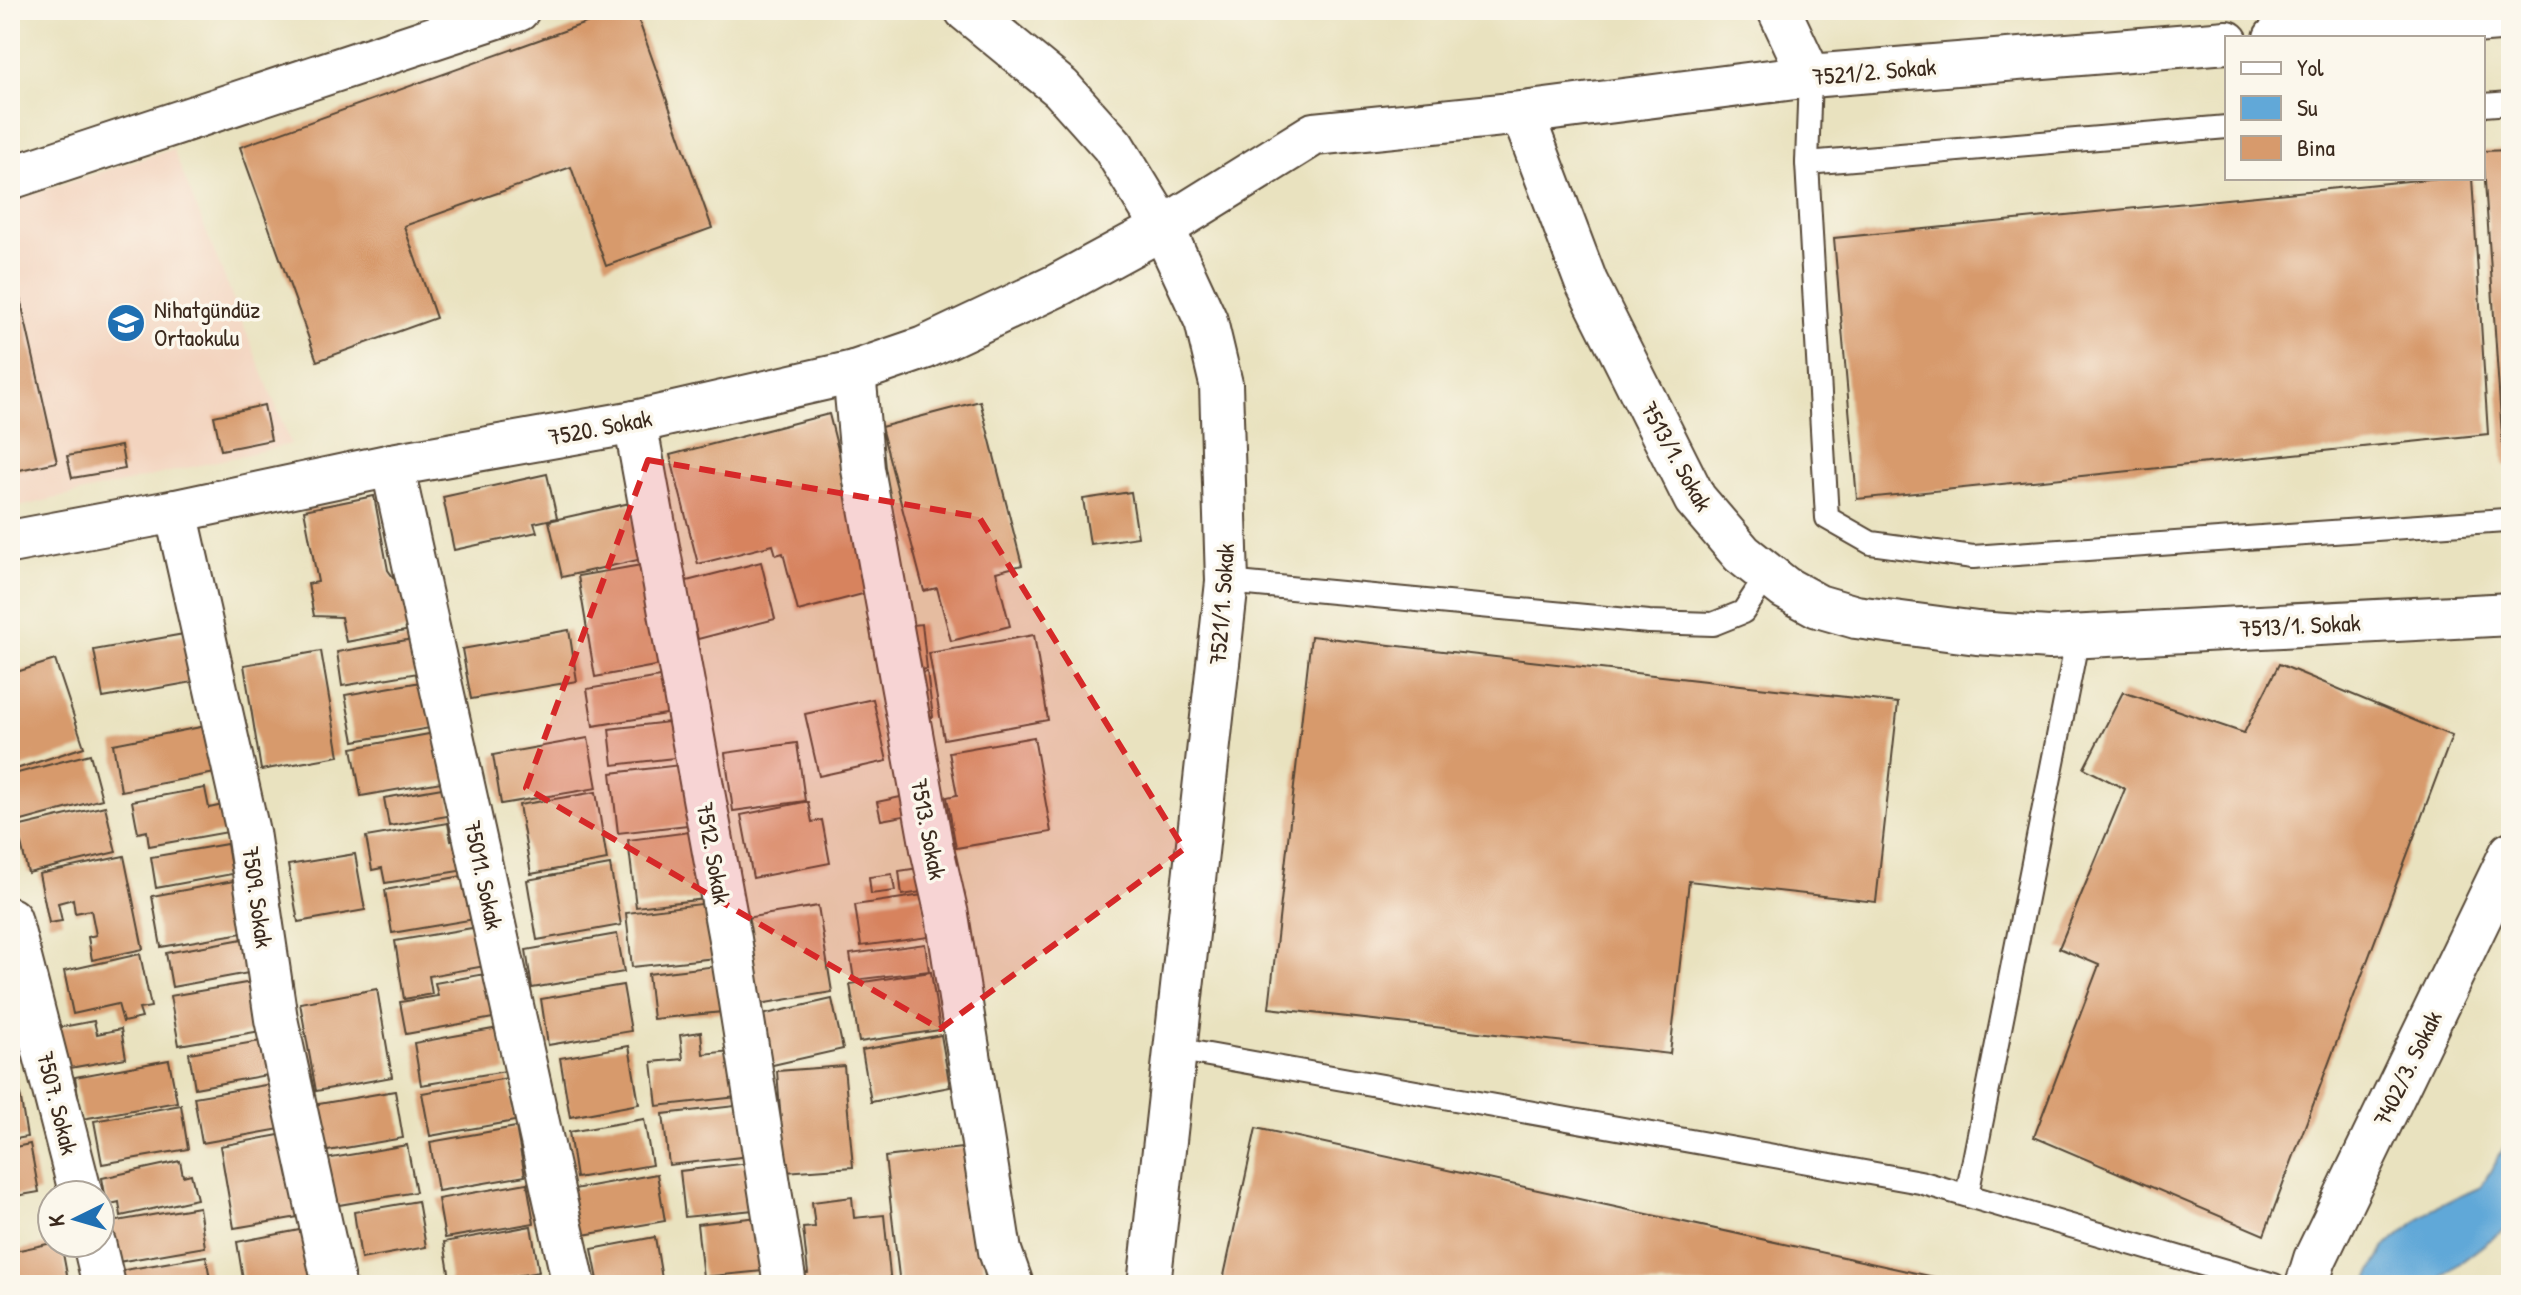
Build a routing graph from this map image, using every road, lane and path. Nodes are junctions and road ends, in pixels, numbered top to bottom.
1 (518, 10) edge
2 (966, 10) edge
3 (1779, 10) edge
4 (2511, 19) edge
5 (2300, 36) edge
6 (2225, 42) edge
7 (1810, 76) junction
8 (2511, 103) edge
9 (2485, 105) edge
10 (1522, 113) junction
11 (2225, 127) edge
12 (1807, 163) junction
13 (10, 178) edge
14 (1163, 228) junction
15 (854, 372) junction
16 (635, 422) junction
17 (392, 465) junction
18 (176, 511) junction
19 (2505, 520) dead end
20 (10, 542) edge
21 (1768, 574) junction
22 (1227, 582) junction
23 (2511, 614) edge
24 (2078, 636) junction
25 (2511, 853) edge
26 (10, 919) edge
27 (1175, 1049) junction
28 (77, 1179) edge
29 (1967, 1195) junction
30 (98, 1259) edge
31 (104, 1285) edge
32 (334, 1285) edge
33 (574, 1285) edge
34 (785, 1285) edge
35 (1012, 1285) edge
36 (1149, 1285) edge
37 (2274, 1285) edge
38 (2307, 1285) edge

1 - 13 street
2 - 14 street, 7521/1. Sokak
3 - 7 street
4 - 5 street
6 - 7 street, 7521/2. Sokak
7 - 10 street, 7521/2. Sokak
7 - 12 lane
8 - 9 lane
10 - 14 street
10 - 21 street, 7513/1. Sokak
11 - 12 lane
12 - 19 lane
14 - 15 street, 7520. Sokak
14 - 22 street, 7521/1. Sokak
15 - 16 street, 7520. Sokak
15 - 35 street, 7513. Sokak
16 - 17 street, 7520. Sokak
16 - 34 street, 7512. Sokak
17 - 18 street, 7520. Sokak
17 - 33 street, 75011. Sokak
18 - 20 street, 7520. Sokak
18 - 32 street, 7509. Sokak
21 - 22 lane
21 - 24 street, 7513/1. Sokak
22 - 27 street, 7521/1. Sokak
23 - 24 street, 7513/1. Sokak
24 - 29 lane
25 - 38 street, 7402/3. Sokak
26 - 28 street, 7507. Sokak
27 - 29 lane
27 - 36 street, 7521/1. Sokak
29 - 37 lane
30 - 31 street

